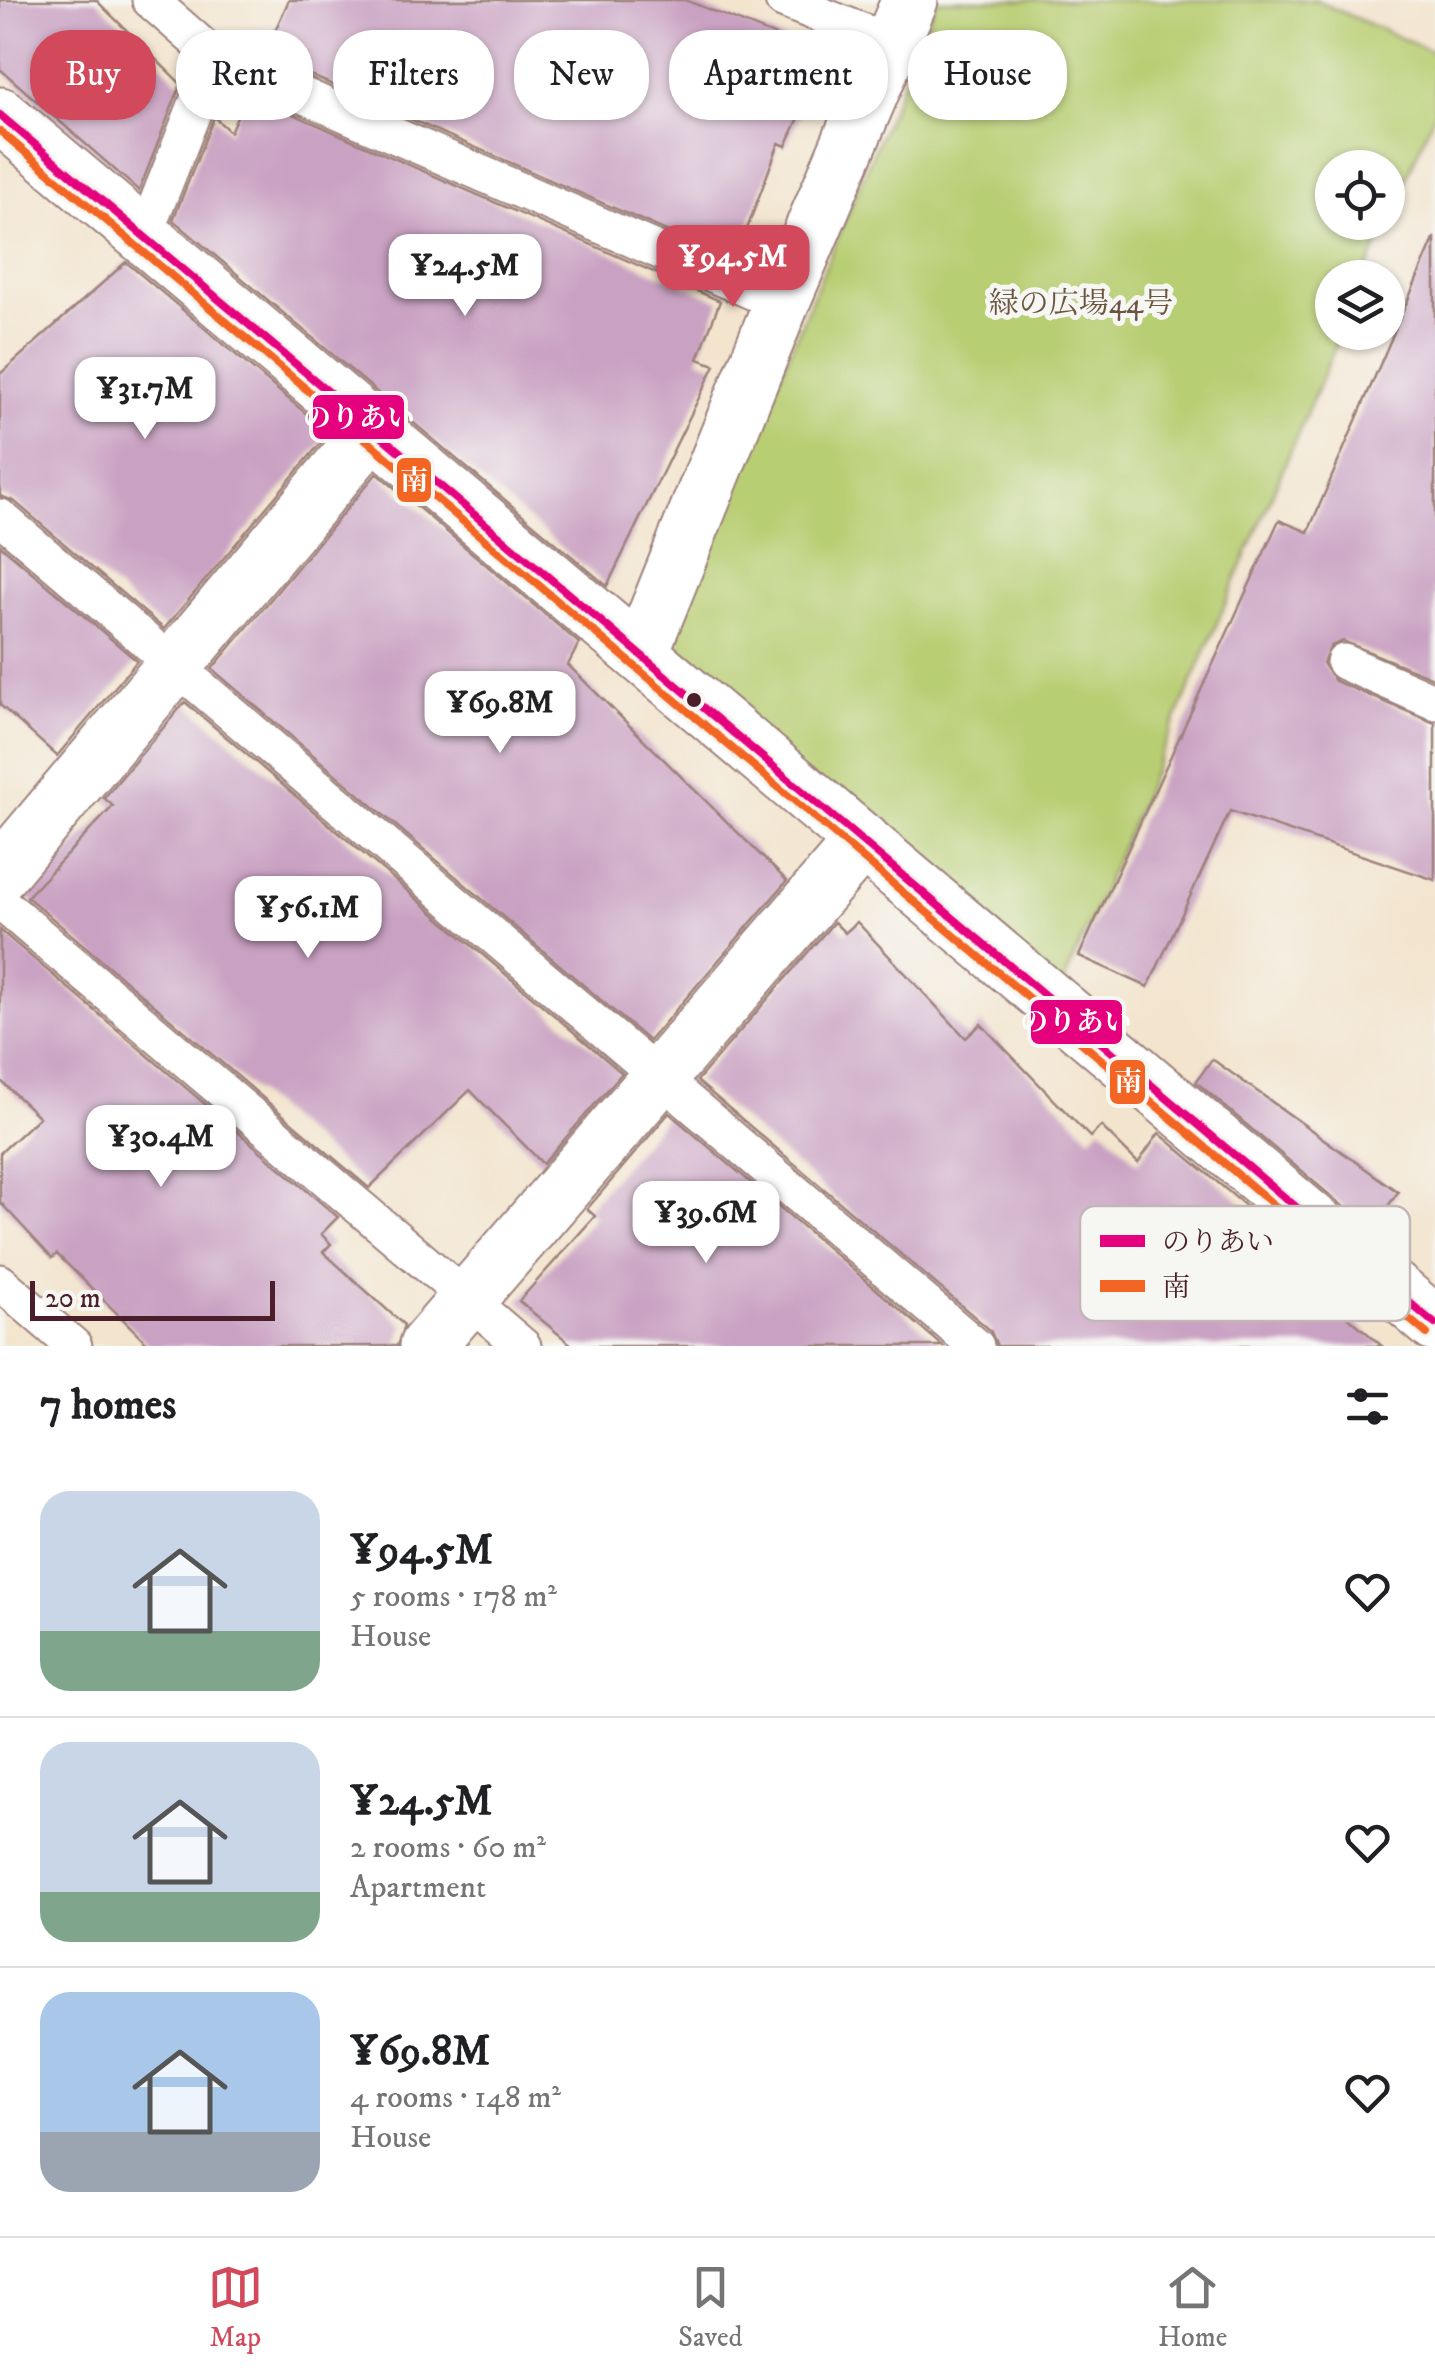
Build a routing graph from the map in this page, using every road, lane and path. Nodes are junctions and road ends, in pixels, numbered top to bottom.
1 (150, 0) edge
2 (783, 0) edge
3 (901, 22) edge
4 (184, 30) edge
5 (313, 101) edge
6 (0, 115) edge
7 (190, 120) edge
8 (144, 236) junction
9 (780, 304) junction
10 (373, 428) junction
11 (0, 517) edge
12 (640, 654) junction
13 (1344, 662) dead end
14 (175, 666) junction
15 (1435, 702) edge
16 (863, 842) junction
17 (0, 873) edge
18 (0, 902) edge
19 (660, 1078) junction
20 (1295, 1206) edge
21 (0, 1282) edge
22 (468, 1299) junction
23 (1410, 1303) edge
24 (1435, 1324) edge
25 (74, 1346) edge
26 (427, 1346) edge
27 (523, 1346) edge
28 (976, 1346) edge

1 - 4 lane
2 - 3 lane
3 - 9 street
5 - 9 lane
6 - 8 street
7 - 8 lane
8 - 10 street
9 - 12 street
10 - 12 street
10 - 14 street
11 - 14 lane
12 - 16 street
13 - 15 lane
14 - 17 street
14 - 19 lane
16 - 19 street
16 - 20 street
18 - 22 lane
19 - 22 street
19 - 28 lane
21 - 25 lane
22 - 26 street
22 - 27 lane
23 - 24 street

